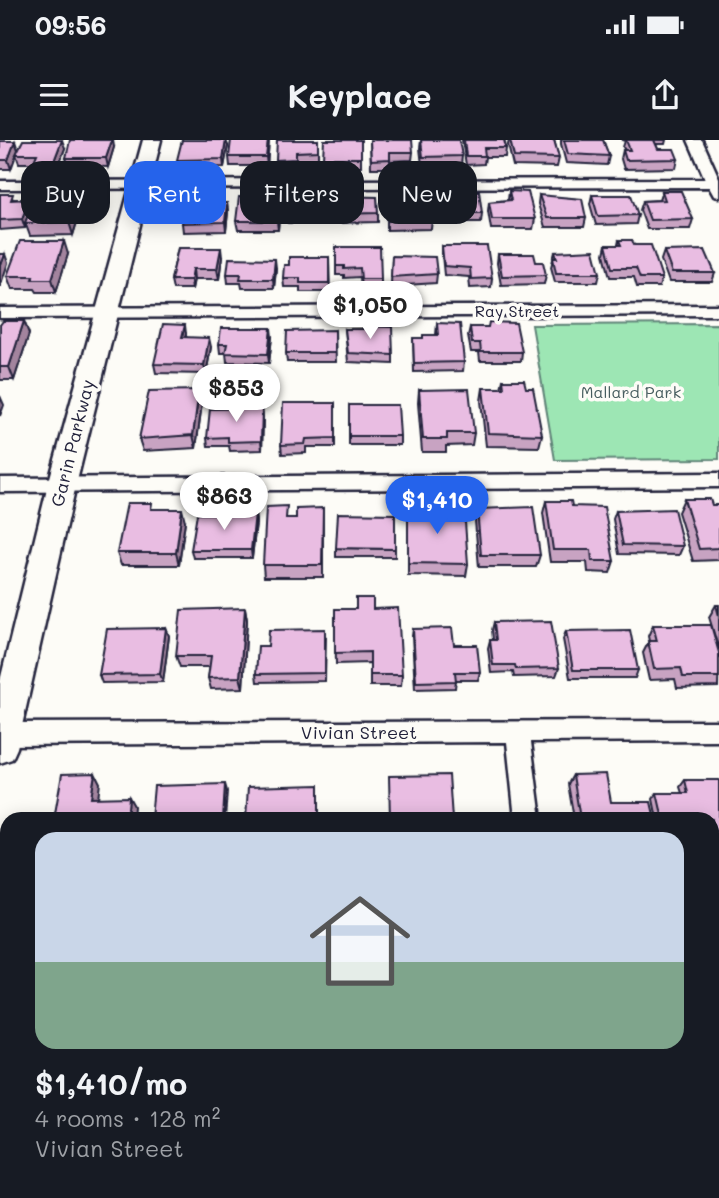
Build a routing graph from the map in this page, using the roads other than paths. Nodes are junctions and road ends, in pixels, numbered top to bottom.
1 (152, 140) edge
2 (695, 140) edge
3 (146, 161) edge
4 (0, 185) edge
5 (124, 186) edge
6 (226, 186) edge
7 (717, 188) edge
8 (129, 224) edge
9 (719, 310) edge
10 (106, 312) junction
11 (0, 313) edge
12 (719, 480) edge
13 (0, 485) edge
14 (62, 485) junction
15 (719, 731) edge
16 (518, 732) junction
17 (1, 739) edge
18 (527, 812) edge

1 - 3 street, Garin Parkway
2 - 7 street
4 - 5 street
6 - 7 street
8 - 10 street, Garin Parkway
9 - 10 street, Ray Street
10 - 11 street
10 - 14 street, Garin Parkway
12 - 14 street
13 - 14 street
14 - 17 street, Garin Parkway
15 - 16 street, Vivian Street
16 - 17 street, Vivian Street
16 - 18 street

